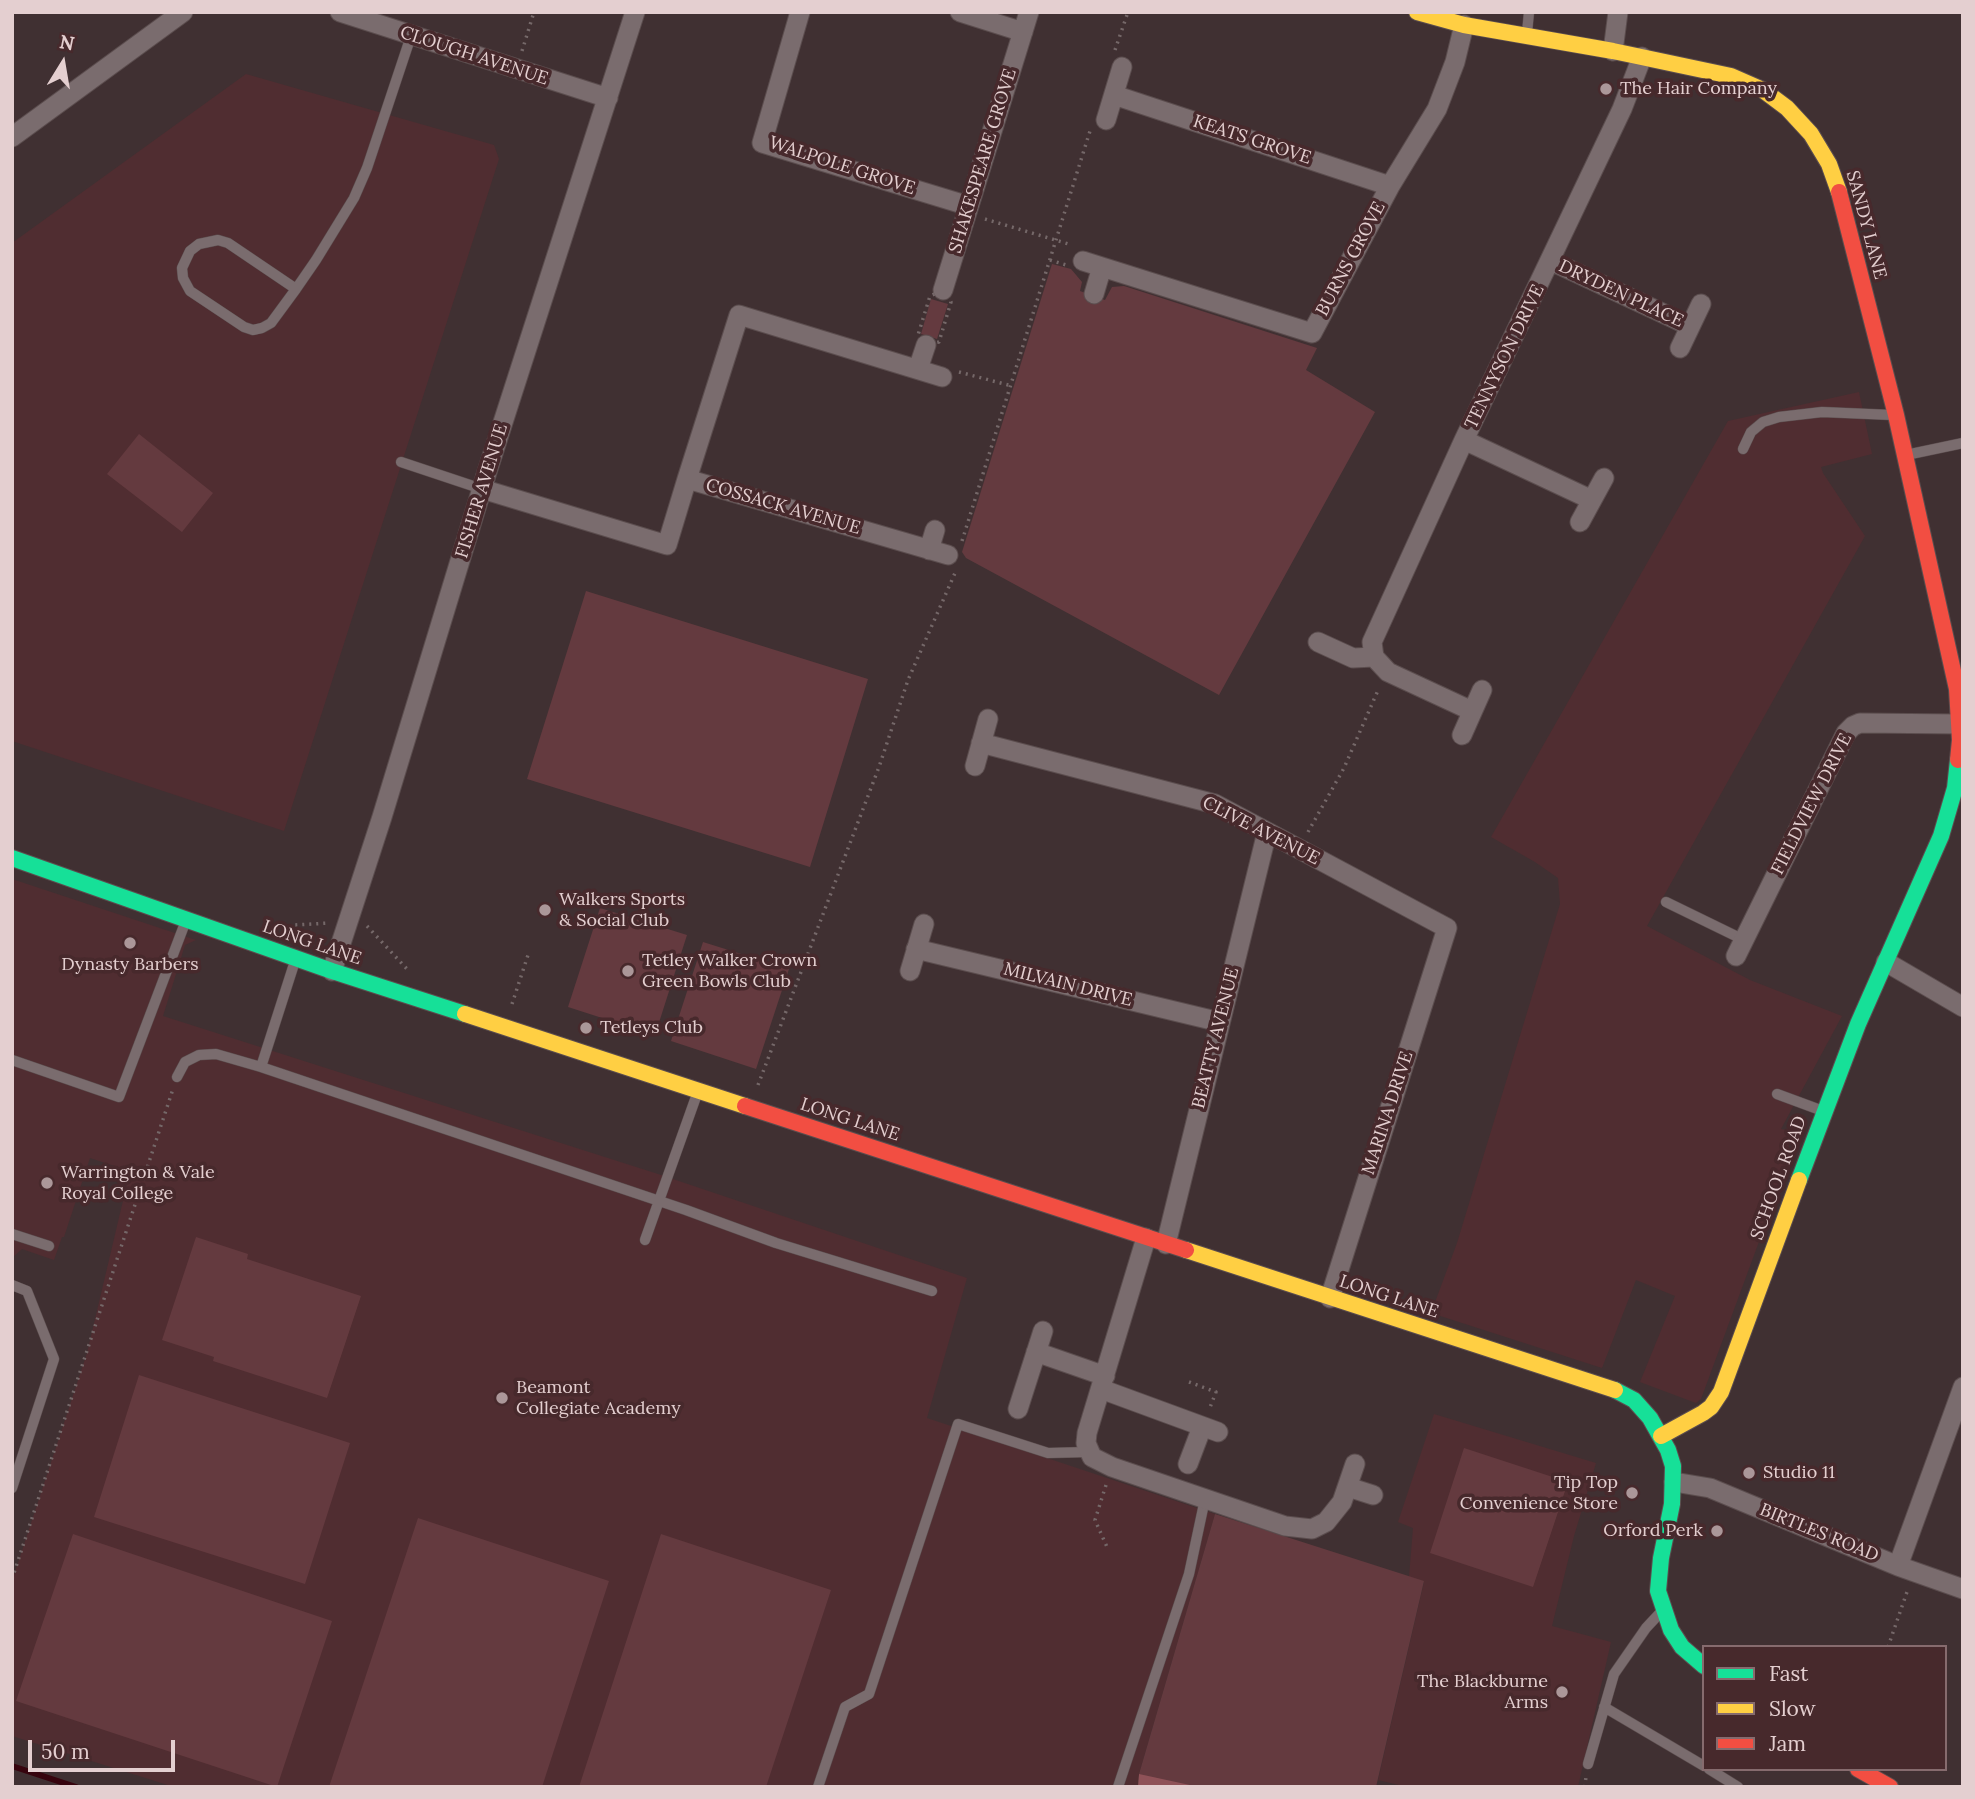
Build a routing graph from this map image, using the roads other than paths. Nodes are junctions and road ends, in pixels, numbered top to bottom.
1 (183, 12) edge
2 (340, 12) edge
3 (635, 12) edge
4 (800, 12) edge
5 (960, 12) edge
6 (1029, 12) edge
7 (1417, 12) edge
8 (1529, 12) edge
9 (1618, 12) edge
10 (1464, 25) junction
11 (1023, 32) junction
12 (411, 36) junction
13 (1527, 36) junction
14 (1613, 51) junction
15 (1642, 57) junction
16 (1119, 59) road end
17 (1114, 95) junction
18 (608, 98) junction
19 (1098, 125) road end
20 (12, 137) edge
21 (1390, 186) junction
22 (968, 210) junction
23 (1551, 261) junction
24 (296, 289) junction
25 (943, 290) road end
26 (1094, 294) dead end
27 (1701, 304) dead end
28 (1690, 326) junction
29 (926, 345) road end
30 (1679, 348) dead end
31 (918, 369) junction
32 (942, 377) road end
33 (1896, 415) junction
34 (1464, 440) junction
35 (1963, 443) edge
36 (1743, 449) dead end
37 (1905, 455) junction
38 (401, 462) dead end
39 (1604, 478) dead end
40 (687, 479) junction
41 (482, 489) junction
42 (1592, 500) junction
43 (1580, 522) dead end
44 (935, 530) dead end
45 (1318, 642) dead end
46 (1374, 657) junction
47 (1482, 690) dead end
48 (1472, 711) junction
49 (988, 719) dead end
50 (1462, 735) dead end
51 (1961, 735) edge
52 (981, 743) junction
53 (975, 766) dead end
54 (1267, 832) junction
55 (12, 858) edge
56 (1666, 902) dead end
57 (186, 919) junction
58 (924, 924) dead end
59 (1447, 928) joint
60 (916, 948) junction
61 (1740, 948) joint
62 (296, 959) junction
63 (1886, 962) junction
64 (332, 971) junction
65 (910, 971) dead end
66 (1963, 1007) edge
67 (1220, 1021) junction
68 (12, 1060) edge
69 (261, 1067) junction
70 (177, 1077) road end
71 (698, 1090) junction
72 (1777, 1094) dead end
73 (1824, 1111) junction
74 (659, 1201) junction
75 (12, 1234) edge
76 (1146, 1238) junction
77 (645, 1240) dead end
78 (1166, 1244) junction
79 (49, 1246) dead end
80 (12, 1285) edge
81 (932, 1291) dead end
82 (1330, 1298) junction
83 (1043, 1331) dead end
84 (1037, 1352) junction
85 (1103, 1382) junction
86 (1963, 1387) edge
87 (1018, 1409) dead end
88 (1661, 1436) junction
89 (1088, 1452) junction
90 (1188, 1464) dead end
91 (1355, 1464) dead end
92 (1674, 1482) junction
93 (1348, 1487) junction
94 (12, 1488) edge
95 (1373, 1495) dead end
96 (1205, 1499) junction
97 (1898, 1566) junction
98 (1963, 1589) edge
99 (1663, 1611) junction
100 (1702, 1664) edge
101 (1604, 1707) junction
102 (1588, 1764) dead end
103 (1702, 1765) edge
104 (1712, 1771) edge
105 (1861, 1771) edge
106 (1881, 1785) edge
107 (818, 1787) edge
108 (1118, 1787) edge
109 (1738, 1787) edge

1 - 20 street
2 - 12 street, CLOUGH AVENUE
3 - 18 street, FISHER AVENUE
4 - 22 street, WALPOLE GROVE
5 - 11 street
6 - 11 street, SHAKESPEARE GROVE
7 - 10 main road, SANDY LANE
8 - 13 lane
9 - 14 street
10 - 13 main road, SANDY LANE
10 - 21 street, BURNS GROVE
11 - 22 street, SHAKESPEARE GROVE
12 - 18 street, CLOUGH AVENUE
12 - 24 lane
13 - 14 main road, SANDY LANE
14 - 15 main road, SANDY LANE
15 - 23 street, TENNYSON DRIVE
15 - 33 main road, SANDY LANE
16 - 17 street
17 - 19 street
17 - 21 street, KEATS GROVE
18 - 41 street, FISHER AVENUE
21 - 26 street, BURNS GROVE
22 - 25 street, SHAKESPEARE GROVE
23 - 28 street, DRYDEN PLACE
23 - 34 street, TENNYSON DRIVE
24 - 24 lane
27 - 28 street, DRYDEN PLACE
28 - 30 street, DRYDEN PLACE
29 - 31 street
31 - 32 street
31 - 40 street
33 - 36 lane
33 - 37 main road, SANDY LANE
34 - 42 street
34 - 46 street, TENNYSON DRIVE
35 - 37 lane
37 - 51 main road, SANDY LANE
38 - 41 lane, COSSACK AVENUE
39 - 42 street
40 - 41 street, COSSACK AVENUE
40 - 44 street, COSSACK AVENUE
41 - 64 street, FISHER AVENUE
42 - 43 street
45 - 46 street
46 - 48 street
47 - 48 street
48 - 50 street
49 - 52 street
51 - 61 street, FIELDVIEW DRIVE
51 - 63 main road, SCHOOL ROAD
52 - 53 street
52 - 54 street, CLIVE AVENUE
54 - 59 street, CLIVE AVENUE
54 - 67 street, BEATTY AVENUE
55 - 57 main road, LONG LANE
56 - 61 lane, FIELDVIEW DRIVE
57 - 62 main road, LONG LANE
57 - 68 lane
58 - 60 street
59 - 82 street, MARINA DRIVE
60 - 65 street
60 - 67 street, MILVAIN DRIVE
62 - 64 main road, LONG LANE
62 - 69 lane
63 - 66 street
63 - 73 main road, SCHOOL ROAD
64 - 71 main road, LONG LANE
67 - 78 street, BEATTY AVENUE
69 - 70 lane
69 - 74 lane
71 - 74 lane
71 - 76 main road, LONG LANE
72 - 73 lane
73 - 88 main road, SCHOOL ROAD
74 - 77 lane
74 - 81 lane
75 - 79 lane
76 - 78 main road, LONG LANE
76 - 85 street
78 - 82 main road, LONG LANE
80 - 94 lane
82 - 88 main road, LONG LANE
83 - 84 street
84 - 85 street
84 - 87 street
85 - 89 street
85 - 90 street
86 - 97 street
88 - 92 main road
89 - 96 street
89 - 107 lane
91 - 93 street
92 - 97 street, BIRTLES ROAD
92 - 99 main road
93 - 95 street
93 - 96 street
96 - 108 lane
97 - 98 street, BIRTLES ROAD
99 - 100 main road
99 - 101 lane
101 - 102 lane
101 - 103 lane
104 - 109 lane
105 - 106 main road

